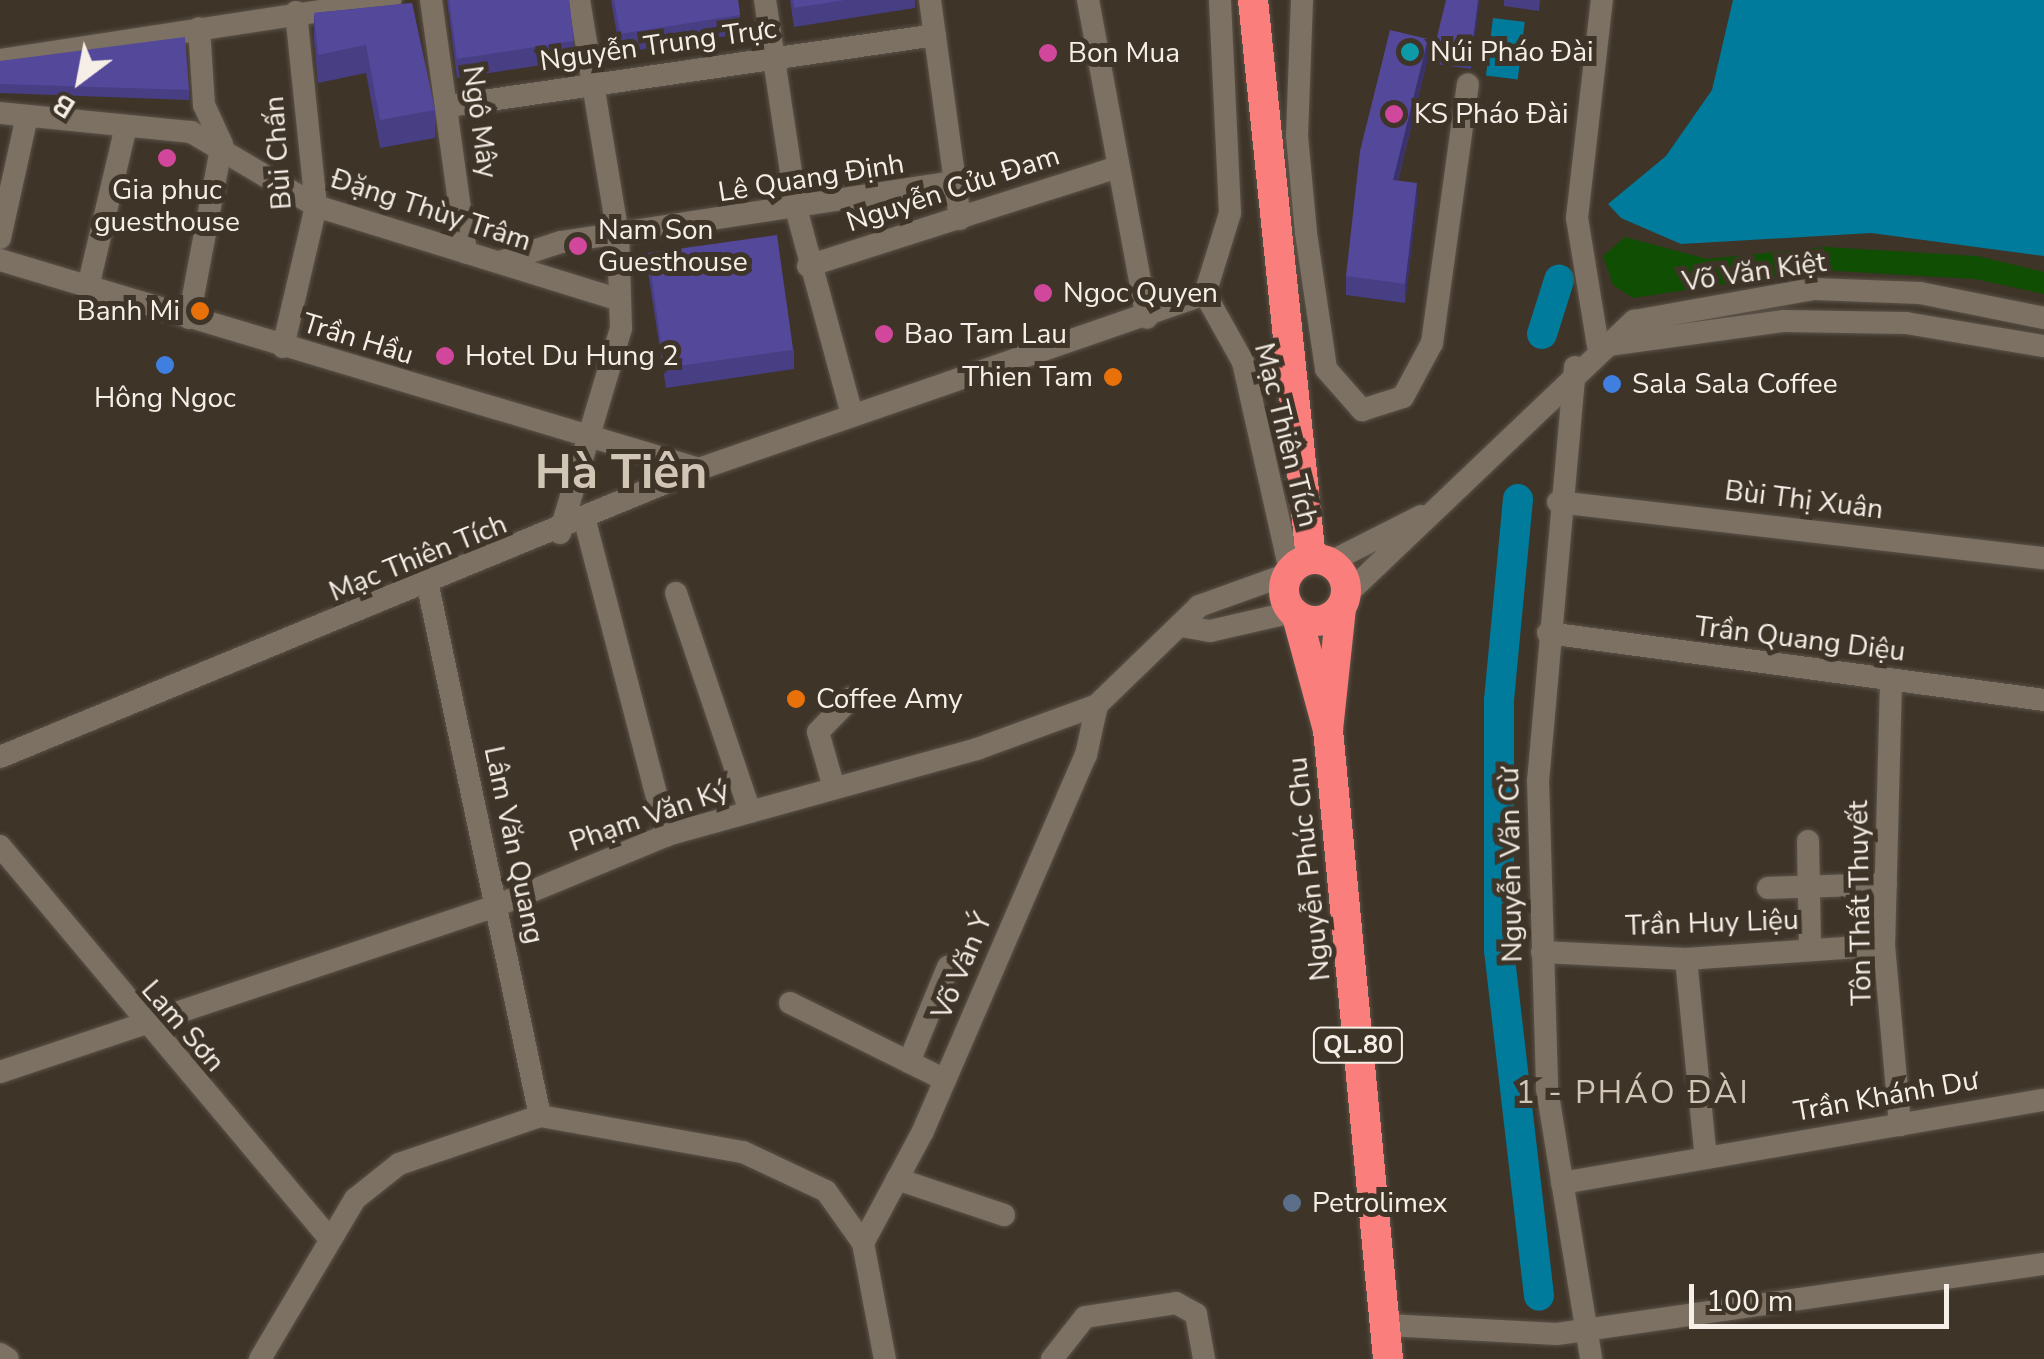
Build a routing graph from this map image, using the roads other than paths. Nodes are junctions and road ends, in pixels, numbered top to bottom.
1 (390, 0) edge
2 (431, 0) edge
3 (578, 0) edge
4 (765, 0) edge
5 (930, 0) edge
6 (1088, 0) edge
7 (1220, 0) edge
8 (1253, 0) edge
9 (1302, 0) edge
10 (1602, 0) edge
11 (296, 12) junction
12 (199, 28) junction
13 (935, 35) junction
14 (773, 58) junction
15 (0, 60) edge
16 (1468, 84) dead end
17 (593, 85) junction
18 (449, 106) junction
19 (0, 113) edge
20 (27, 116) junction
21 (126, 126) junction
22 (222, 144) junction
23 (1115, 168) junction
24 (1301, 178) junction
25 (954, 182) junction
26 (1271, 189) junction
27 (316, 206) junction
28 (797, 212) junction
29 (960, 220) junction
30 (618, 235) junction
31 (0, 238) edge
32 (466, 253) junction
33 (0, 260) edge
34 (500, 262) junction
35 (808, 266) junction
36 (88, 287) junction
37 (1205, 294) junction
38 (620, 300) junction
39 (188, 318) junction
40 (1147, 318) junction
41 (2044, 318) edge
42 (1598, 346) junction
43 (2044, 346) edge
44 (282, 347) junction
45 (1576, 367) junction
46 (852, 415) junction
47 (593, 442) junction
48 (699, 469) junction
49 (1558, 502) junction
50 (1421, 516) junction
51 (585, 521) junction
52 (560, 533) junction
53 (2044, 558) edge
54 (1305, 566) junction
55 (428, 586) junction
56 (676, 593) dead end
57 (1344, 601) junction
58 (1295, 614) junction
59 (1181, 626) junction
60 (1548, 633) junction
61 (1892, 681) junction
62 (851, 698) dead end
63 (2044, 700) edge
64 (1097, 704) junction
65 (1328, 730) junction
66 (0, 757) edge
67 (834, 788) junction
68 (750, 812) junction
69 (667, 835) junction
70 (1808, 840) dead end
71 (0, 846) edge
72 (1886, 884) junction
73 (1810, 886) junction
74 (1768, 888) dead end
75 (496, 906) junction
76 (1884, 945) junction
77 (1810, 950) junction
78 (1542, 952) junction
79 (1686, 960) junction
80 (948, 967) dead end
81 (790, 1003) dead end
82 (144, 1027) junction
83 (909, 1062) junction
84 (0, 1072) edge
85 (945, 1080) junction
86 (2044, 1100) edge
87 (540, 1116) junction
88 (1900, 1124) junction
89 (1706, 1158) junction
90 (898, 1178) junction
91 (1562, 1183) junction
92 (1004, 1215) dead end
93 (328, 1238) junction
94 (863, 1243) junction
95 (2044, 1264) edge
96 (1387, 1326) junction
97 (1586, 1332) junction
98 (0, 1354) edge
99 (8, 1359) edge
100 (260, 1359) edge
101 (885, 1359) edge
102 (1052, 1359) edge
103 (1204, 1359) edge
104 (1388, 1359) edge
105 (1591, 1359) edge

1 - 11 street
2 - 18 street, Ngô Mây
3 - 17 street
4 - 14 street
5 - 13 street
6 - 23 street
7 - 37 street
8 - 26 highway
9 - 24 street
10 - 42 street
11 - 12 street
11 - 27 street, Bùi Chấn
12 - 15 street
12 - 22 street
13 - 14 street, Nguyễn Trung Trực
13 - 25 street
14 - 17 street, Nguyễn Trung Trực
14 - 28 street
16 - 24 street
17 - 18 street, Nguyễn Trung Trực
17 - 30 street
18 - 32 street, Ngô Mây
19 - 20 street, Đặng Thùy Trâm
20 - 21 street, Đặng Thùy Trâm
20 - 31 street
21 - 22 street, Đặng Thùy Trâm
21 - 36 street
22 - 27 street, Đặng Thùy Trâm
22 - 39 street
23 - 29 street, Nguyễn Cửu Đam
23 - 40 street
24 - 26 street
25 - 28 street, Lê Quang Định
25 - 29 street
26 - 54 highway
27 - 32 street, Đặng Thùy Trâm
27 - 44 street, Bùi Chấn
28 - 30 street, Lê Quang Định
28 - 35 street
29 - 35 street, Nguyễn Cửu Đam
30 - 34 street, Lê Quang Định
30 - 38 street
32 - 34 street, Đặng Thùy Trâm
33 - 36 street, Trần Hầu
34 - 38 street, Đặng Thùy Trâm
35 - 46 street
36 - 39 street, Trần Hầu
37 - 40 street, Mạc Thiên Tích
37 - 54 street, Mạc Thiên Tích
38 - 47 street
39 - 44 street, Trần Hầu
40 - 46 street, Mạc Thiên Tích
41 - 42 street, Võ Văn Kiệt
42 - 43 street, Võ Văn Kiệt
42 - 45 street, Võ Văn Kiệt
44 - 47 street, Trần Hầu
45 - 49 street, Nguyễn Văn Cừ
45 - 50 street, Võ Văn Kiệt
46 - 48 street, Mạc Thiên Tích
47 - 48 street, Trần Hầu
47 - 52 street
48 - 51 street, Mạc Thiên Tích
49 - 53 street, Bùi Thị Xuân
49 - 60 street, Nguyễn Văn Cừ
50 - 54 street, Võ Văn Kiệt
50 - 57 street, Võ Văn Kiệt
51 - 52 street, Mạc Thiên Tích
51 - 69 street
52 - 55 street, Mạc Thiên Tích
54 - 57 highway
54 - 58 highway, Nguyễn Phúc Chu
54 - 59 street, Phạm Văn Ký
55 - 66 street, Mạc Thiên Tích
55 - 75 street, Lâm Văn Quang
56 - 68 street
57 - 58 highway
57 - 65 highway, Nguyễn Phúc Chu
58 - 59 street
58 - 65 highway, Nguyễn Phúc Chu / QL.80
59 - 64 street, Phạm Văn Ký
60 - 61 street, Trần Quang Diệu
60 - 78 street, Nguyễn Văn Cừ
61 - 63 street, Trần Quang Diệu
61 - 72 street, Tôn Thất Thuyết
62 - 67 street
64 - 67 street, Phạm Văn Ký
64 - 85 street, Võ Văn Ý
65 - 96 highway, Nguyễn Phúc Chu / QL.80
67 - 68 street, Phạm Văn Ký
68 - 69 street, Phạm Văn Ký
69 - 75 street, Phạm Văn Ký
70 - 73 street
71 - 82 street, Lam Sơn
72 - 73 street
72 - 76 street, Tôn Thất Thuyết
73 - 74 street
73 - 77 street
75 - 82 street, Phạm Văn Ký
75 - 87 street, Lâm Văn Quang
76 - 77 street, Trần Huy Liệu
76 - 88 street, Tôn Thất Thuyết
77 - 79 street, Trần Huy Liệu
78 - 79 street, Trần Huy Liệu
78 - 91 street, Nguyễn Văn Cừ
79 - 89 street
80 - 83 street
81 - 83 street
82 - 84 street, Phạm Văn Ký
82 - 93 street, Lam Sơn
83 - 85 street
85 - 90 street, Võ Văn Ý
86 - 88 street, Trần Khánh Dư
87 - 93 street
87 - 94 street
88 - 89 street, Trần Khánh Dư
89 - 91 street, Trần Khánh Dư
90 - 92 street
90 - 94 street, Võ Văn Ý
91 - 97 street, Nguyễn Văn Cừ
93 - 100 street
94 - 101 street
95 - 97 street
96 - 97 street
96 - 104 highway, Nguyễn Phúc Chu / QL.80
97 - 105 street, Nguyễn Văn Cừ
98 - 99 street
102 - 103 street

